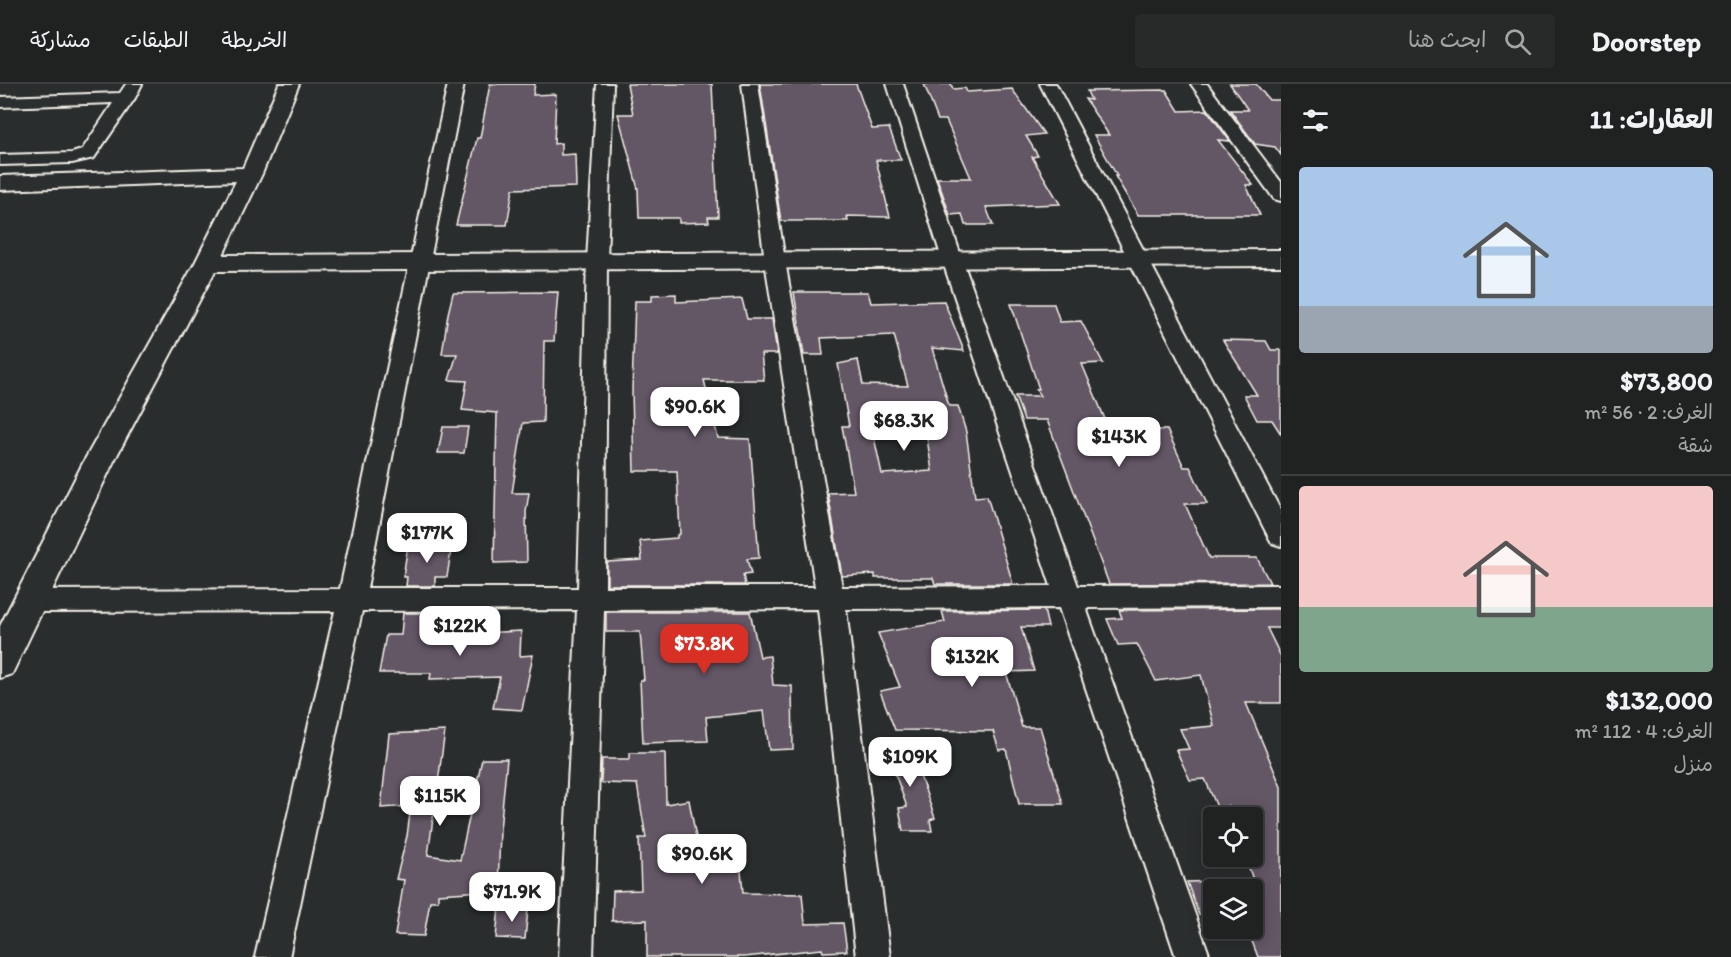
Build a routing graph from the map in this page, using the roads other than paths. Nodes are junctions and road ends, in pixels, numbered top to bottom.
1 (289, 84) edge
2 (456, 84) edge
3 (605, 84) edge
4 (750, 84) edge
5 (895, 84) edge
6 (1048, 84) edge
7 (1199, 84) edge
8 (130, 91) edge
9 (0, 102) edge
10 (0, 160) edge
11 (251, 174) junction
12 (0, 183) edge
13 (1281, 195) edge
14 (1281, 258) edge
15 (952, 259) junction
16 (1139, 259) junction
17 (597, 261) junction
18 (775, 261) junction
19 (207, 263) junction
20 (421, 263) junction
21 (1281, 536) edge
22 (1281, 596) edge
23 (1071, 597) junction
24 (351, 600) junction
25 (591, 600) junction
26 (831, 600) junction
27 (28, 601) junction
28 (0, 663) edge
29 (272, 957) edge
30 (576, 957) edge
31 (873, 957) edge
32 (1193, 957) edge

1 - 11 street
2 - 20 street
3 - 17 street
4 - 18 street
5 - 15 street
6 - 16 street
7 - 13 street
8 - 9 street
8 - 10 street
11 - 12 street
11 - 19 street
14 - 16 street
15 - 16 street
15 - 18 street
15 - 23 street
16 - 21 street
17 - 18 street
17 - 20 street
17 - 25 street
18 - 26 street
19 - 20 street
19 - 27 street
20 - 24 street
22 - 23 street
23 - 26 street
23 - 32 street
24 - 25 street
24 - 27 street
24 - 29 street
25 - 26 street
25 - 30 street
26 - 31 street
27 - 28 street

